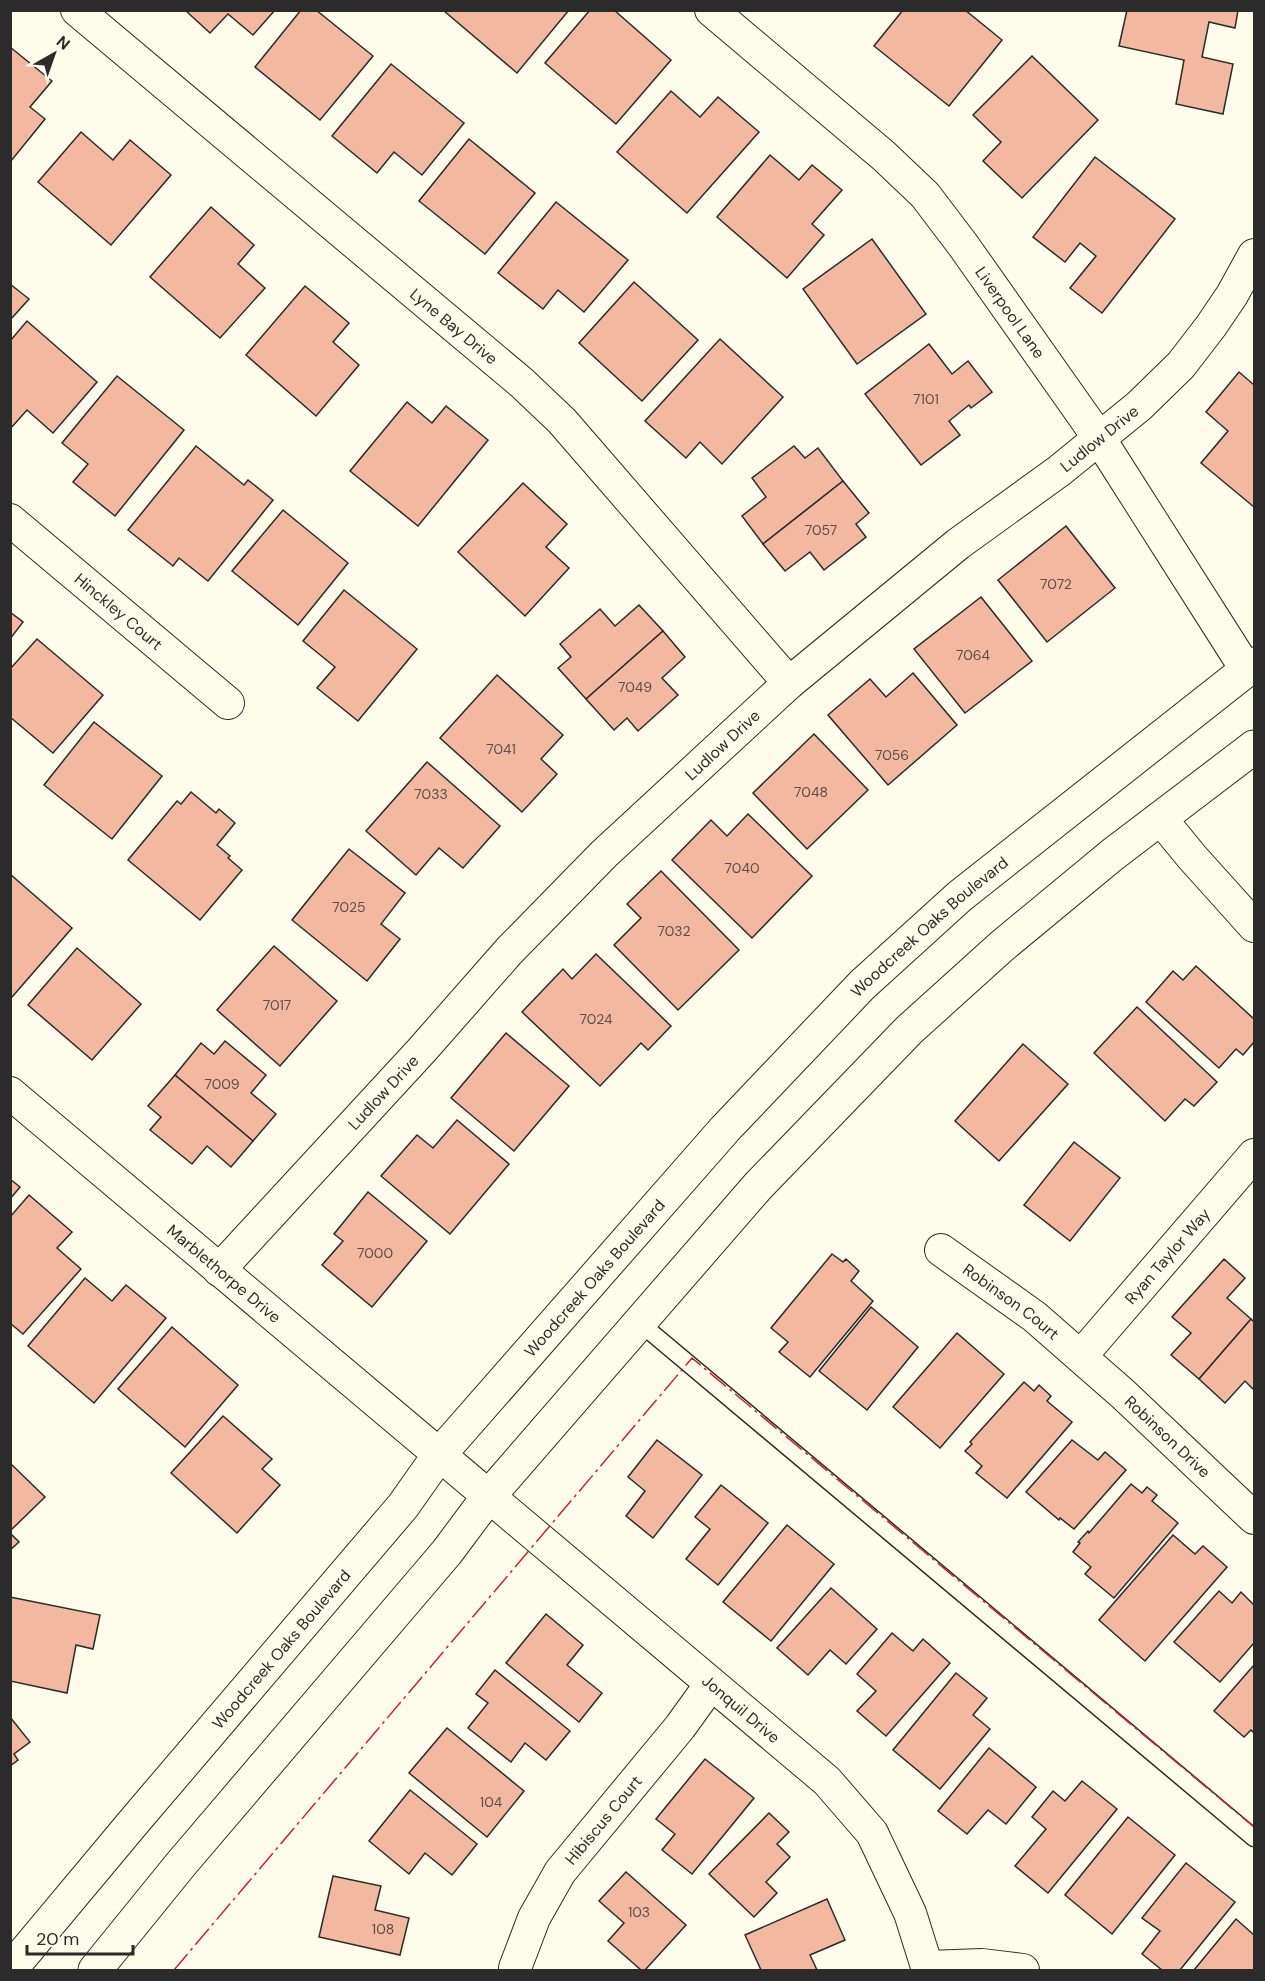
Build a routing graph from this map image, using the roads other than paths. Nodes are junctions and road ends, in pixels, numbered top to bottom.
1 (77, 10) edge
2 (711, 10) edge
3 (1254, 255) edge
4 (1099, 438) junction
5 (10, 520) edge
6 (1250, 666) edge
7 (789, 683) junction
8 (228, 703) dead end
9 (1254, 747) edge
10 (1161, 818) junction
11 (1254, 926) edge
12 (10, 1093) edge
13 (1254, 1155) edge
14 (941, 1250) dead end
15 (219, 1270) junction
16 (640, 1323) junction
17 (1081, 1356) junction
18 (439, 1455) junction
19 (488, 1497) junction
20 (1254, 1518) edge
21 (711, 1684) junction
22 (1254, 1838) edge
23 (515, 1968) dead end
24 (928, 1969) edge
25 (10, 1970) edge
26 (95, 1971) edge
27 (1023, 1971) edge

1 - 7 street, Lyne Bay Drive
2 - 4 street, Liverpool Lane
3 - 4 street, Ludlow Drive
4 - 6 street, Liverpool Lane
4 - 7 street, Ludlow Drive
5 - 8 street, Hinckley Court
6 - 18 main road, Woodcreek Oaks Boulevard
7 - 15 street, Ludlow Drive
9 - 10 main road
10 - 11 street
10 - 16 main road
12 - 15 street, Marblethorpe Drive
13 - 17 street, Ryan Taylor Way
14 - 17 street, Robinson Court
15 - 18 street, Marblethorpe Drive
16 - 19 main road
16 - 22 lane
17 - 20 street, Robinson Drive
18 - 19 street, Marblethorpe Drive
18 - 25 main road, Woodcreek Oaks Boulevard
19 - 21 street, Jonquil Drive
19 - 26 main road
21 - 23 street, Hibiscus Court
21 - 24 street, Jonquil Drive
24 - 27 street

